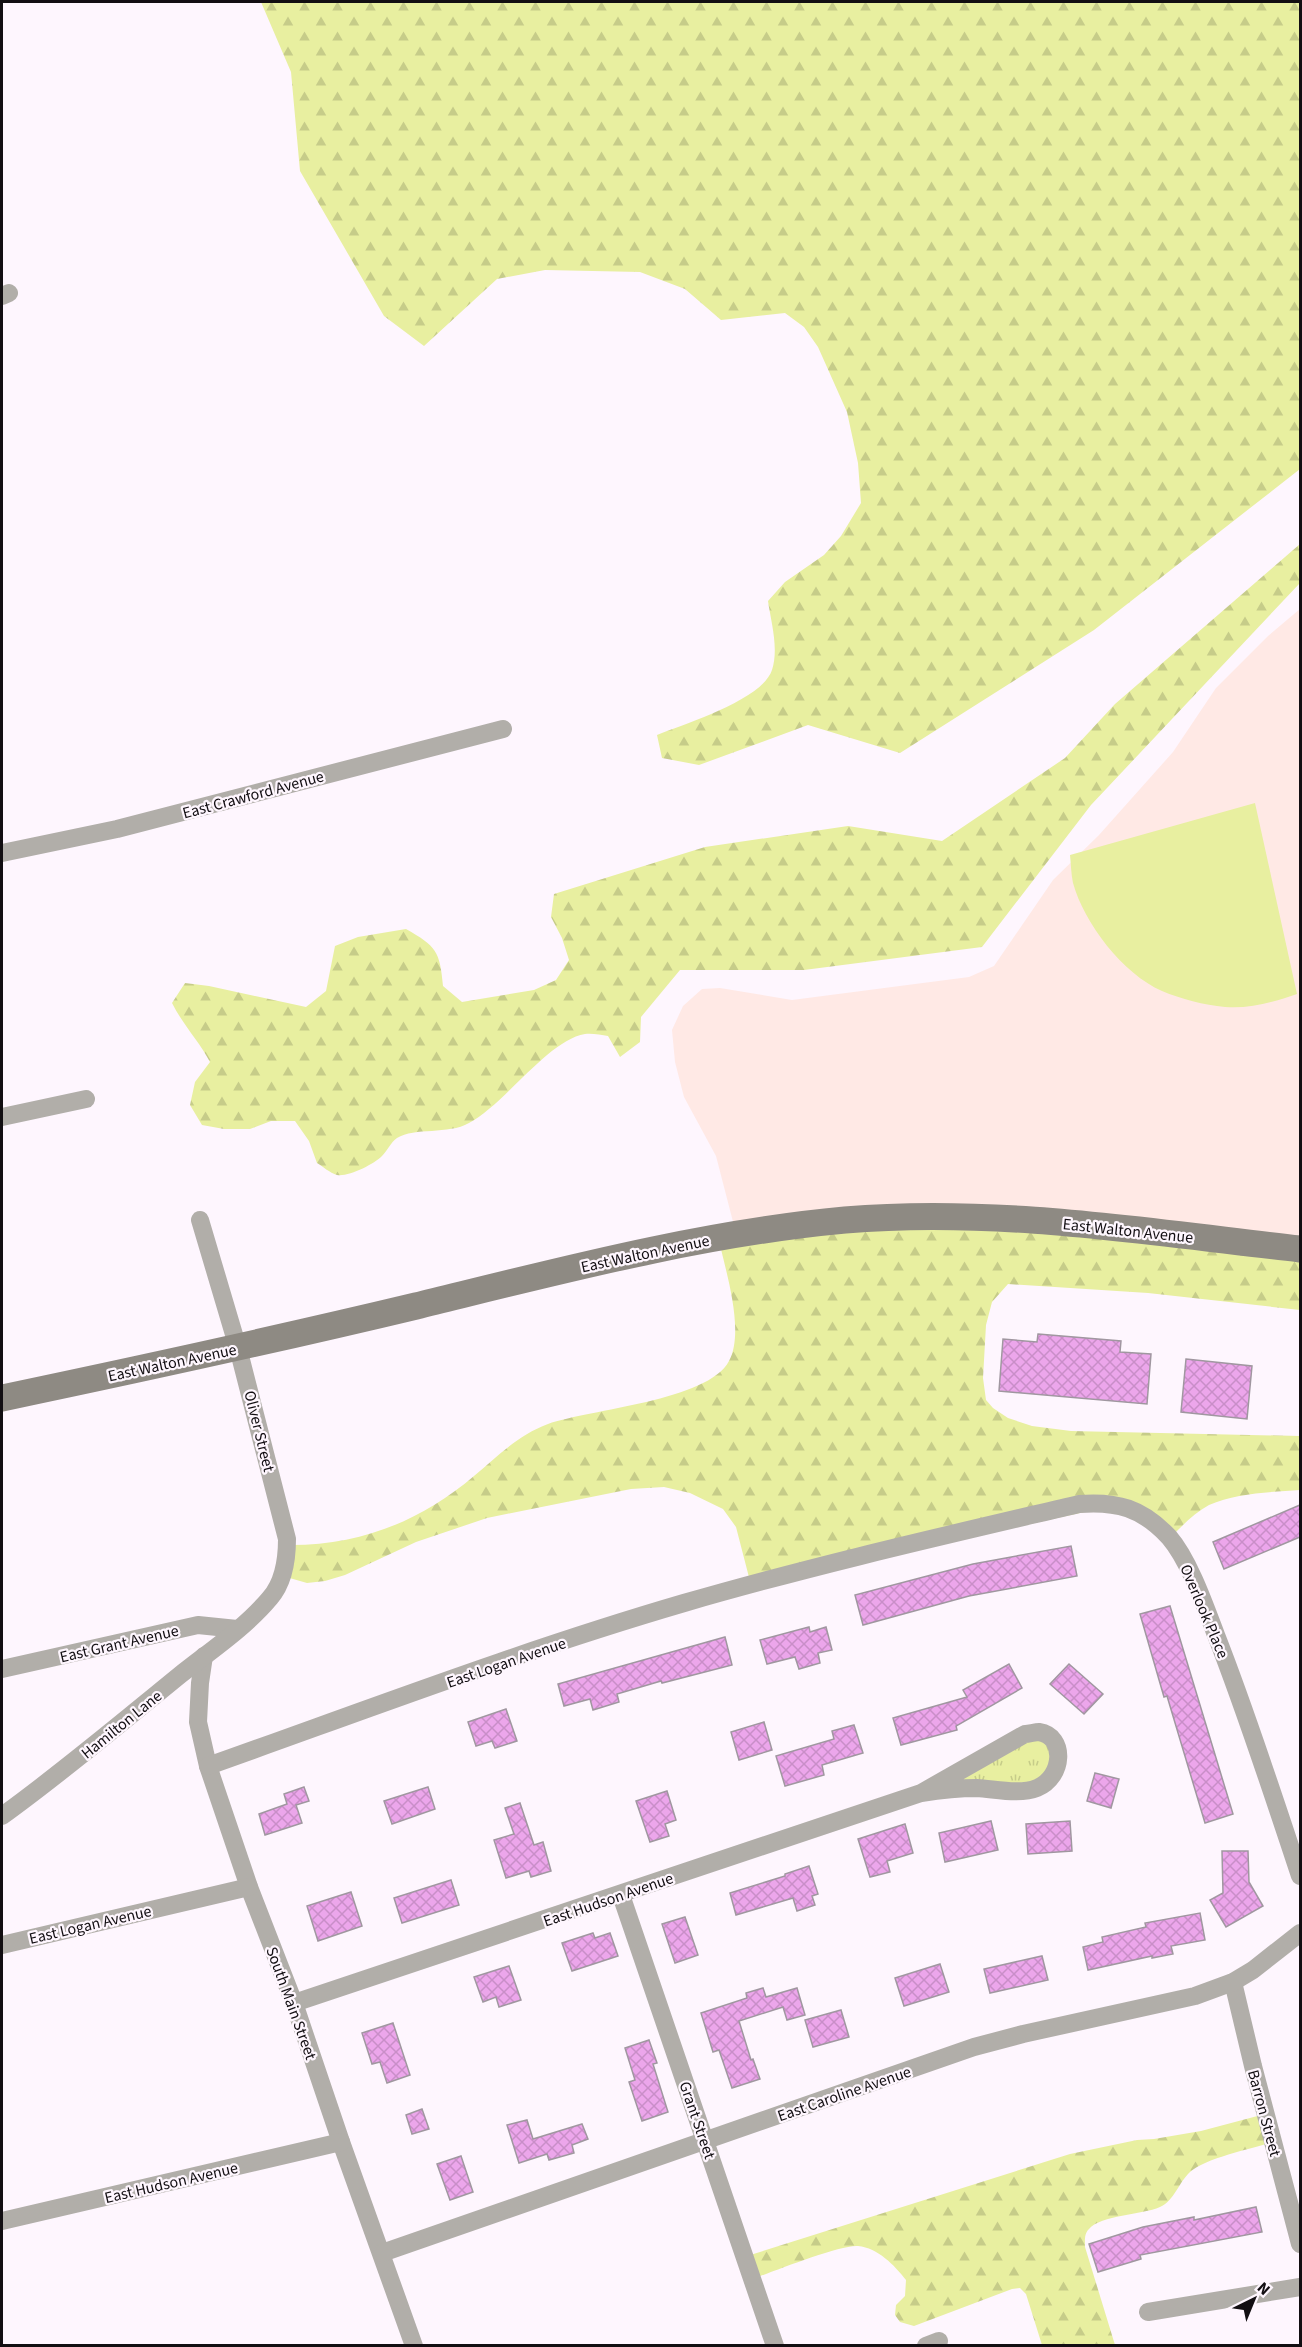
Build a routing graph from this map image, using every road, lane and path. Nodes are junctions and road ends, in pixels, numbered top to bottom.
1 (503, 729) dead end
2 (2, 853) edge
3 (86, 1099) dead end
4 (2, 1117) edge
5 (200, 1220) dead end
6 (1300, 1249) edge
7 (238, 1348) junction
8 (2, 1398) edge
9 (808, 1569) joint
10 (237, 1629) junction
11 (204, 1656) junction
12 (2, 1669) edge
13 (208, 1766) junction
14 (921, 1793) junction
15 (2, 1816) edge
16 (1300, 1876) edge
17 (249, 1887) junction
18 (621, 1895) junction
19 (1300, 1933) edge
20 (2, 1945) edge
21 (1233, 1982) junction
22 (294, 2003) junction
23 (705, 2141) junction
24 (340, 2142) junction
25 (2, 2221) edge
26 (1300, 2244) edge
27 (382, 2253) junction
28 (1300, 2287) edge
29 (1148, 2312) dead end
30 (414, 2346) edge
31 (775, 2346) edge

1 - 2 street, East Crawford Avenue
3 - 4 street
5 - 7 street, Oliver Street
6 - 7 main road, East Walton Avenue
7 - 8 main road, East Walton Avenue
7 - 10 street, Oliver Street
9 - 13 street, East Logan Avenue
9 - 16 street, Overlook Place
10 - 11 street, Hamilton Lane
10 - 12 street, East Grant Avenue
11 - 13 street, South Main Street
11 - 15 street, Hamilton Lane
13 - 17 street, South Main Street
14 - 14 street, East Hudson Avenue
14 - 18 street, East Hudson Avenue
17 - 20 street, East Logan Avenue
17 - 22 street, South Main Street
18 - 22 street, East Hudson Avenue
18 - 23 street, Grant Street
19 - 21 street, East Caroline Avenue
21 - 23 street, East Caroline Avenue
21 - 26 street, Barron Street
22 - 24 street, South Main Street
23 - 27 street, East Caroline Avenue
23 - 31 street, Grant Street
24 - 25 street, East Hudson Avenue
24 - 27 street, South Main Street
27 - 30 street, South Main Street
28 - 29 street

